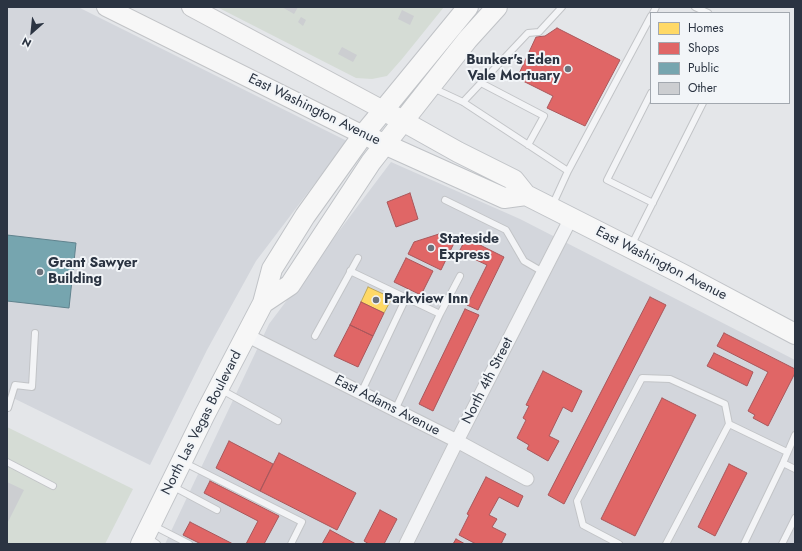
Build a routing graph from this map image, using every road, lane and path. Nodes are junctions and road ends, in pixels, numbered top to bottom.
1 (106, 7) edge
2 (191, 7) edge
3 (468, 7) edge
4 (497, 7) edge
5 (562, 7) edge
6 (695, 7) edge
7 (706, 12) edge
8 (650, 18) edge
9 (481, 83) junction
10 (430, 87) junction
11 (650, 95) edge
12 (463, 102) junction
13 (702, 104) edge
14 (383, 110) junction
15 (403, 121) junction
16 (363, 135) junction
17 (384, 145) junction
18 (528, 145) junction
19 (568, 171) junction
20 (526, 195) junction
21 (445, 200) dead end
22 (653, 203) junction
23 (551, 207) junction
24 (571, 218) junction
25 (630, 247) junction
26 (358, 258) dead end
27 (350, 271) junction
28 (543, 272) junction
29 (460, 276) dead end
30 (406, 298) junction
31 (264, 303) junction
32 (440, 314) junction
33 (35, 332) dead end
34 (795, 334) edge
35 (246, 335) junction
36 (315, 336) dead end
37 (219, 388) junction
38 (360, 393) junction
39 (8, 408) dead end
40 (395, 410) junction
41 (278, 421) dead end
42 (729, 424) junction
43 (795, 435) edge
44 (457, 441) junction
45 (787, 452) junction
46 (182, 461) junction
47 (7, 462) edge
48 (783, 463) junction
49 (795, 469) edge
50 (527, 479) dead end
51 (171, 485) junction
52 (53, 486) dead end
53 (217, 510) dead end
54 (795, 518) edge
55 (149, 537) edge
56 (189, 544) edge
57 (292, 544) edge
58 (406, 544) edge
59 (619, 544) edge
60 (666, 544) edge
61 (744, 544) edge
62 (782, 544) edge

1 - 16 main road, East Washington Avenue
2 - 14 main road, East Washington Avenue
3 - 14 main road, North Las Vegas Boulevard
4 - 10 main road, North Las Vegas Boulevard
5 - 9 lane
6 - 7 lane
8 - 19 lane
9 - 12 lane
9 - 18 lane
10 - 12 lane
10 - 15 main road, North Las Vegas Boulevard
11 - 22 lane
12 - 18 lane
13 - 22 lane
14 - 15 main road, East Washington Avenue
14 - 16 main road, North Las Vegas Boulevard
15 - 17 main road, North Las Vegas Boulevard
15 - 20 main road, East Washington Avenue
16 - 17 main road, East Washington Avenue
16 - 31 main road, North Las Vegas Boulevard
17 - 20 main road, East Washington Avenue
17 - 31 main road, North Las Vegas Boulevard
18 - 19 lane
19 - 23 lane
20 - 23 main road, East Washington Avenue
21 - 28 lane
22 - 25 lane
23 - 24 main road, East Washington Avenue
24 - 25 main road, East Washington Avenue
24 - 28 street, North 4th Street
25 - 34 main road, East Washington Avenue
26 - 27 lane
27 - 30 lane
27 - 36 lane
28 - 44 street, North 4th Street
29 - 32 lane
30 - 32 lane
30 - 38 lane
31 - 35 main road, North Las Vegas Boulevard
32 - 40 lane
33 - 39 lane
35 - 37 main road, North Las Vegas Boulevard
35 - 38 street, East Adams Avenue
37 - 41 lane
37 - 46 main road, North Las Vegas Boulevard
38 - 40 street, East Adams Avenue
40 - 44 street, East Adams Avenue
42 - 45 lane
42 - 59 lane
42 - 60 lane
43 - 45 lane
44 - 50 street, East Adams Avenue
44 - 58 street, North 4th Street
45 - 48 lane
46 - 51 main road, North Las Vegas Boulevard
46 - 57 lane
47 - 52 lane
48 - 49 lane
48 - 61 lane
51 - 53 lane
51 - 55 main road, North Las Vegas Boulevard
54 - 62 lane
55 - 56 lane

